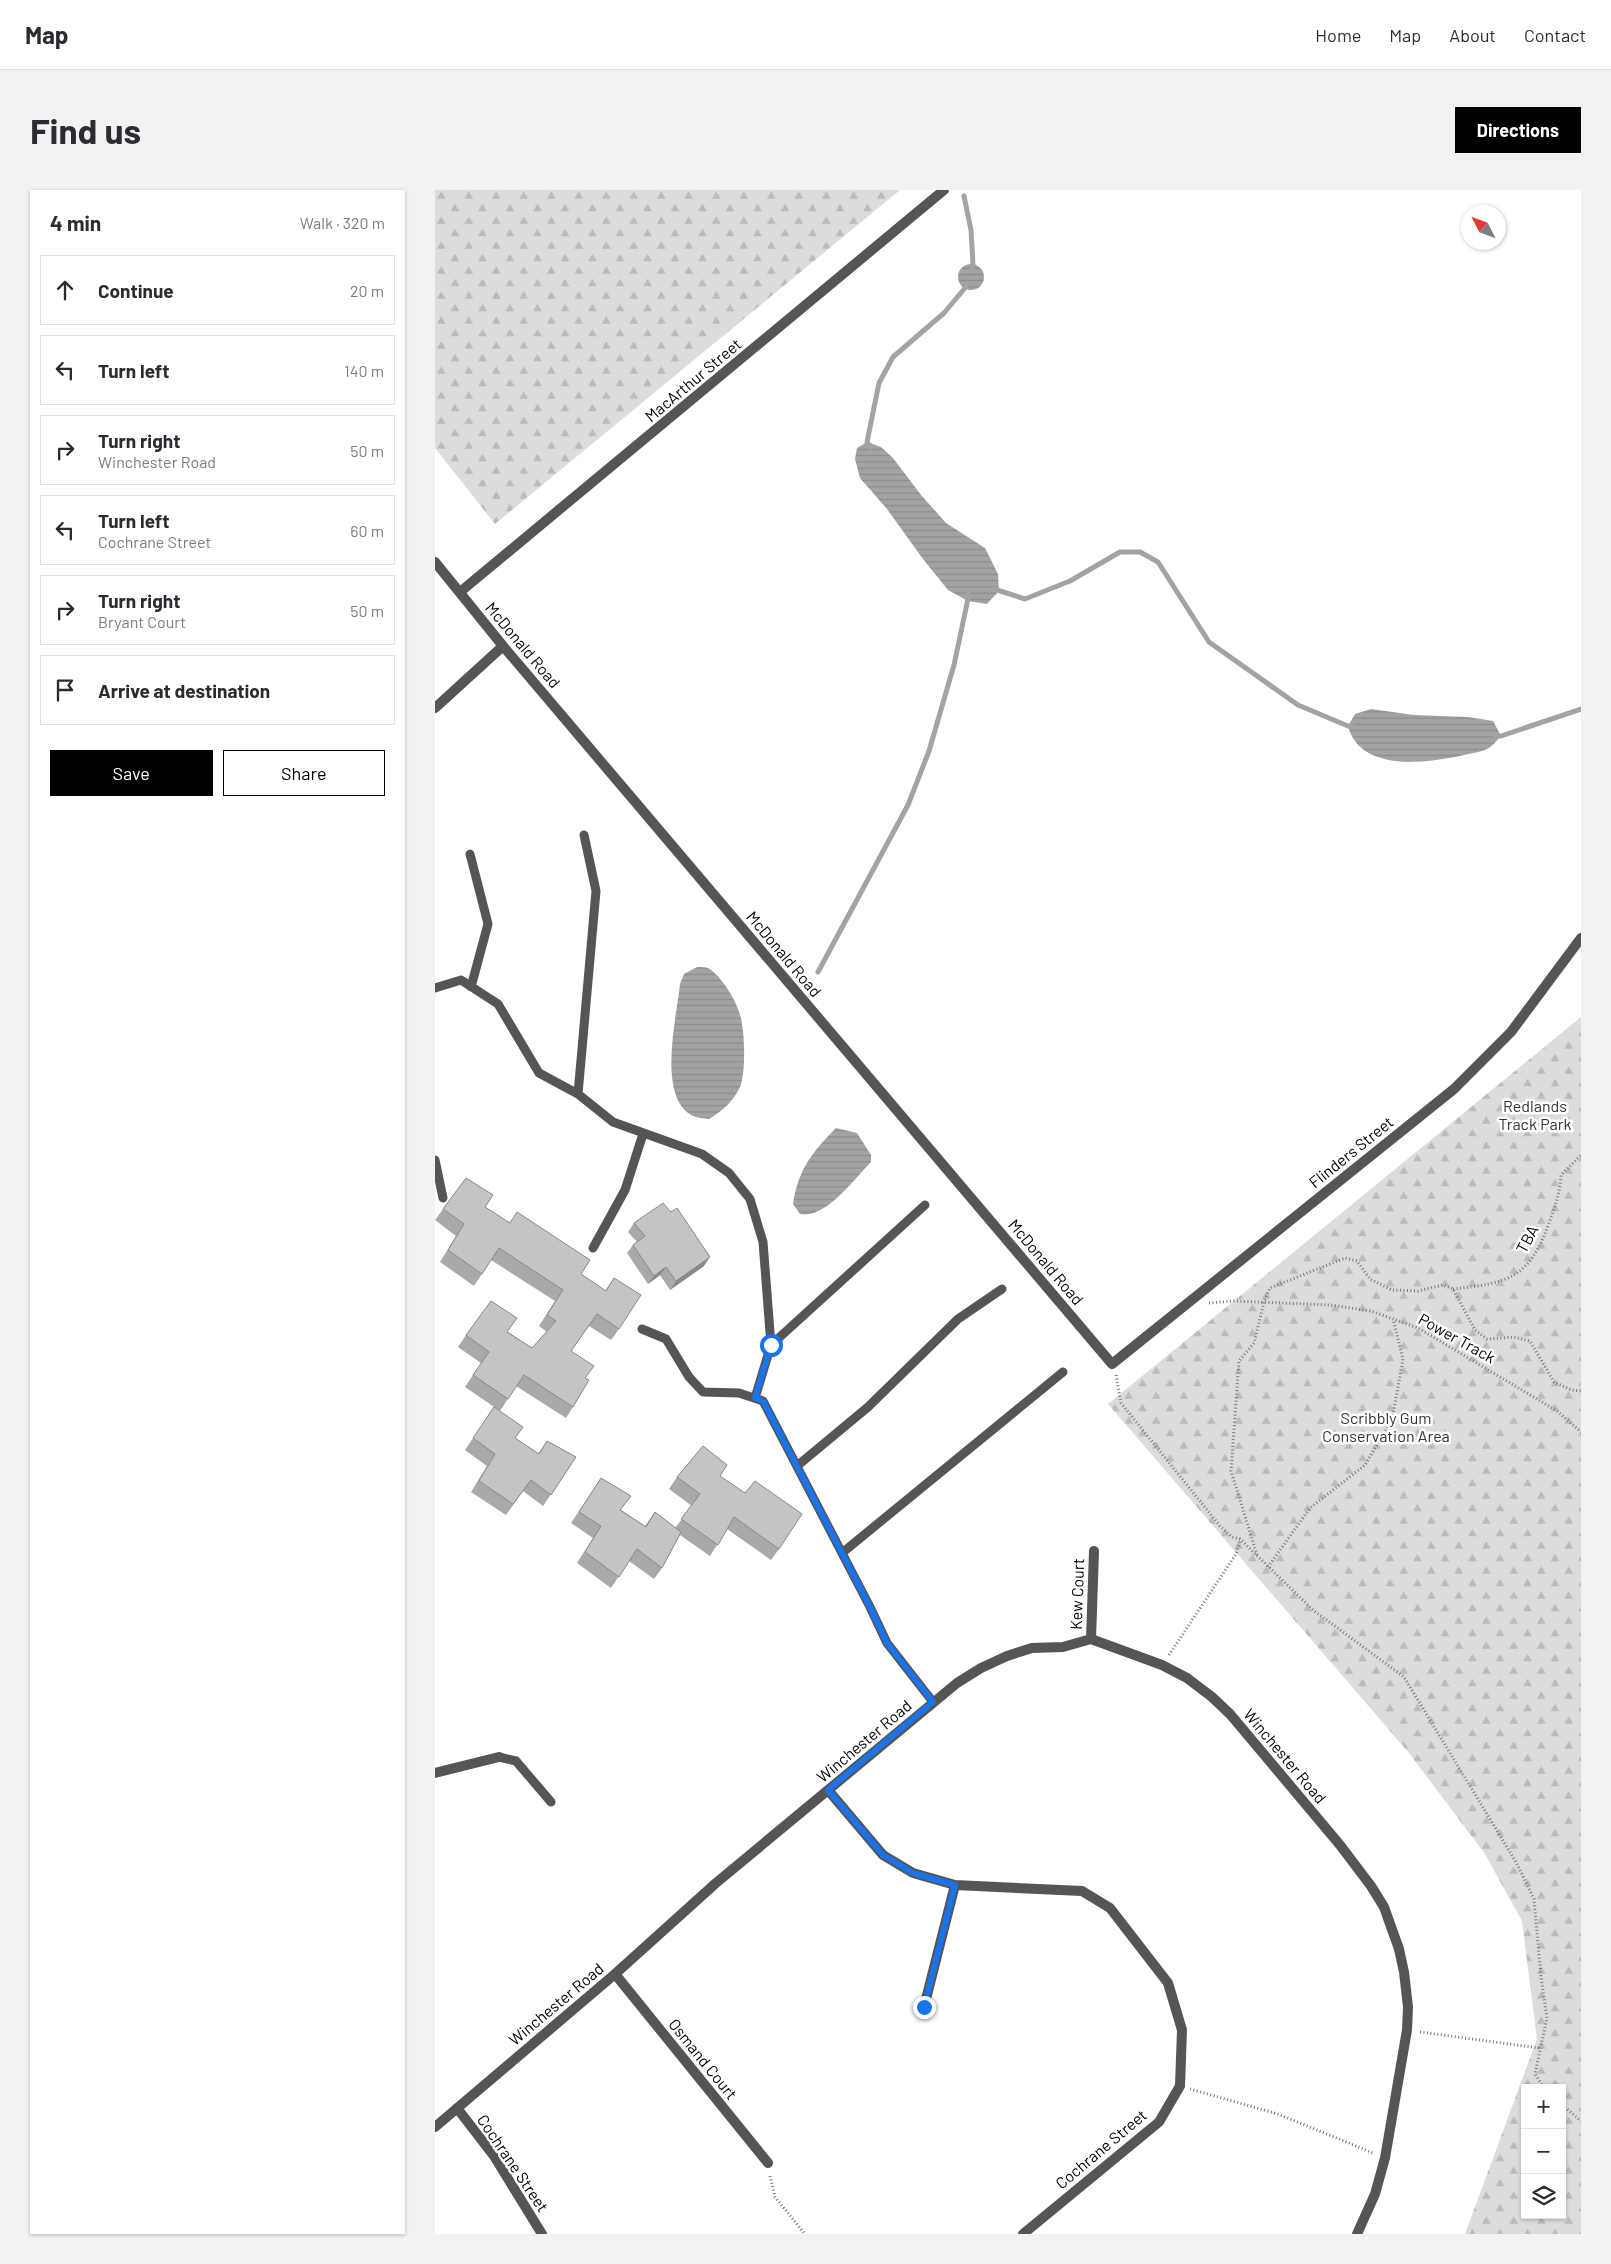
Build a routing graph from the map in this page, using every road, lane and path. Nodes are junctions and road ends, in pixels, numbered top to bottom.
1 (944, 190) edge
2 (435, 562) edge
3 (460, 592) junction
4 (503, 646) junction
5 (435, 708) edge
6 (584, 835) dead end
7 (470, 854) dead end
8 (1581, 938) edge
9 (471, 987) junction
10 (435, 988) edge
11 (578, 1094) junction
12 (643, 1134) junction
13 (1581, 1155) edge
14 (435, 1160) edge
15 (443, 1198) dead end
16 (925, 1205) dead end
17 (593, 1248) dead end
18 (1002, 1289) dead end
19 (1453, 1289) junction
20 (1264, 1302) junction
21 (1185, 1305) junction
22 (1393, 1319) junction
23 (642, 1329) dead end
24 (771, 1345) junction
25 (1112, 1364) junction
26 (1063, 1372) dead end
27 (1581, 1391) edge
28 (755, 1398) junction
29 (1581, 1432) edge
30 (797, 1466) junction
31 (1240, 1539) junction
32 (1094, 1551) dead end
33 (842, 1553) junction
34 (1257, 1556) junction
35 (1268, 1567) junction
36 (1091, 1639) junction
37 (1162, 1665) junction
38 (933, 1702) junction
39 (499, 1757) joint
40 (435, 1773) edge
41 (828, 1790) junction
42 (551, 1802) dead end
43 (955, 1885) junction
44 (615, 1974) junction
45 (924, 2007) dead end
46 (1407, 2030) junction
47 (1539, 2048) junction
48 (1541, 2084) edge
49 (1180, 2086) junction
50 (457, 2108) junction
51 (1566, 2108) edge
52 (1581, 2121) edge
53 (435, 2127) edge
54 (1385, 2158) junction
55 (768, 2163) joint
56 (542, 2234) edge
57 (805, 2234) edge
58 (1023, 2234) edge
59 (1357, 2234) edge

1 - 3 street, MacArthur Street
2 - 3 street, McDonald Road
3 - 4 street, McDonald Road
4 - 5 street
4 - 25 street, McDonald Road
6 - 11 lane
7 - 9 lane
8 - 21 street, Flinders Street
9 - 10 lane
9 - 11 lane
11 - 12 lane
12 - 17 lane
12 - 24 lane
13 - 19 path, TBA
14 - 15 lane
16 - 24 lane
18 - 30 lane
19 - 20 path, TBA
19 - 27 path
20 - 21 path, Power Track
20 - 22 path, Power Track
20 - 34 path
21 - 25 street, Flinders Street
22 - 29 path, Power Track
22 - 35 path
23 - 28 lane
24 - 28 lane
25 - 31 path
26 - 33 lane
28 - 30 lane
30 - 33 lane
31 - 34 path
31 - 37 path
32 - 36 street, Kew Court
33 - 38 lane
34 - 35 path
35 - 47 path
36 - 37 street, Winchester Road
36 - 38 street, Winchester Road
37 - 46 street, Winchester Road
38 - 41 street, Winchester Road
39 - 40 street
39 - 42 lane
41 - 43 street, Cochrane Street
41 - 44 street, Winchester Road
43 - 45 street
43 - 49 street, Cochrane Street
44 - 50 street, Winchester Road
44 - 55 street, Osmand Court
46 - 47 path
46 - 54 street, Winchester Road
47 - 48 path
49 - 54 path
49 - 58 street, Cochrane Street
50 - 53 street, Winchester Road
50 - 56 street, Cochrane Street
51 - 52 path
54 - 59 street, Winchester Road
55 - 57 path

